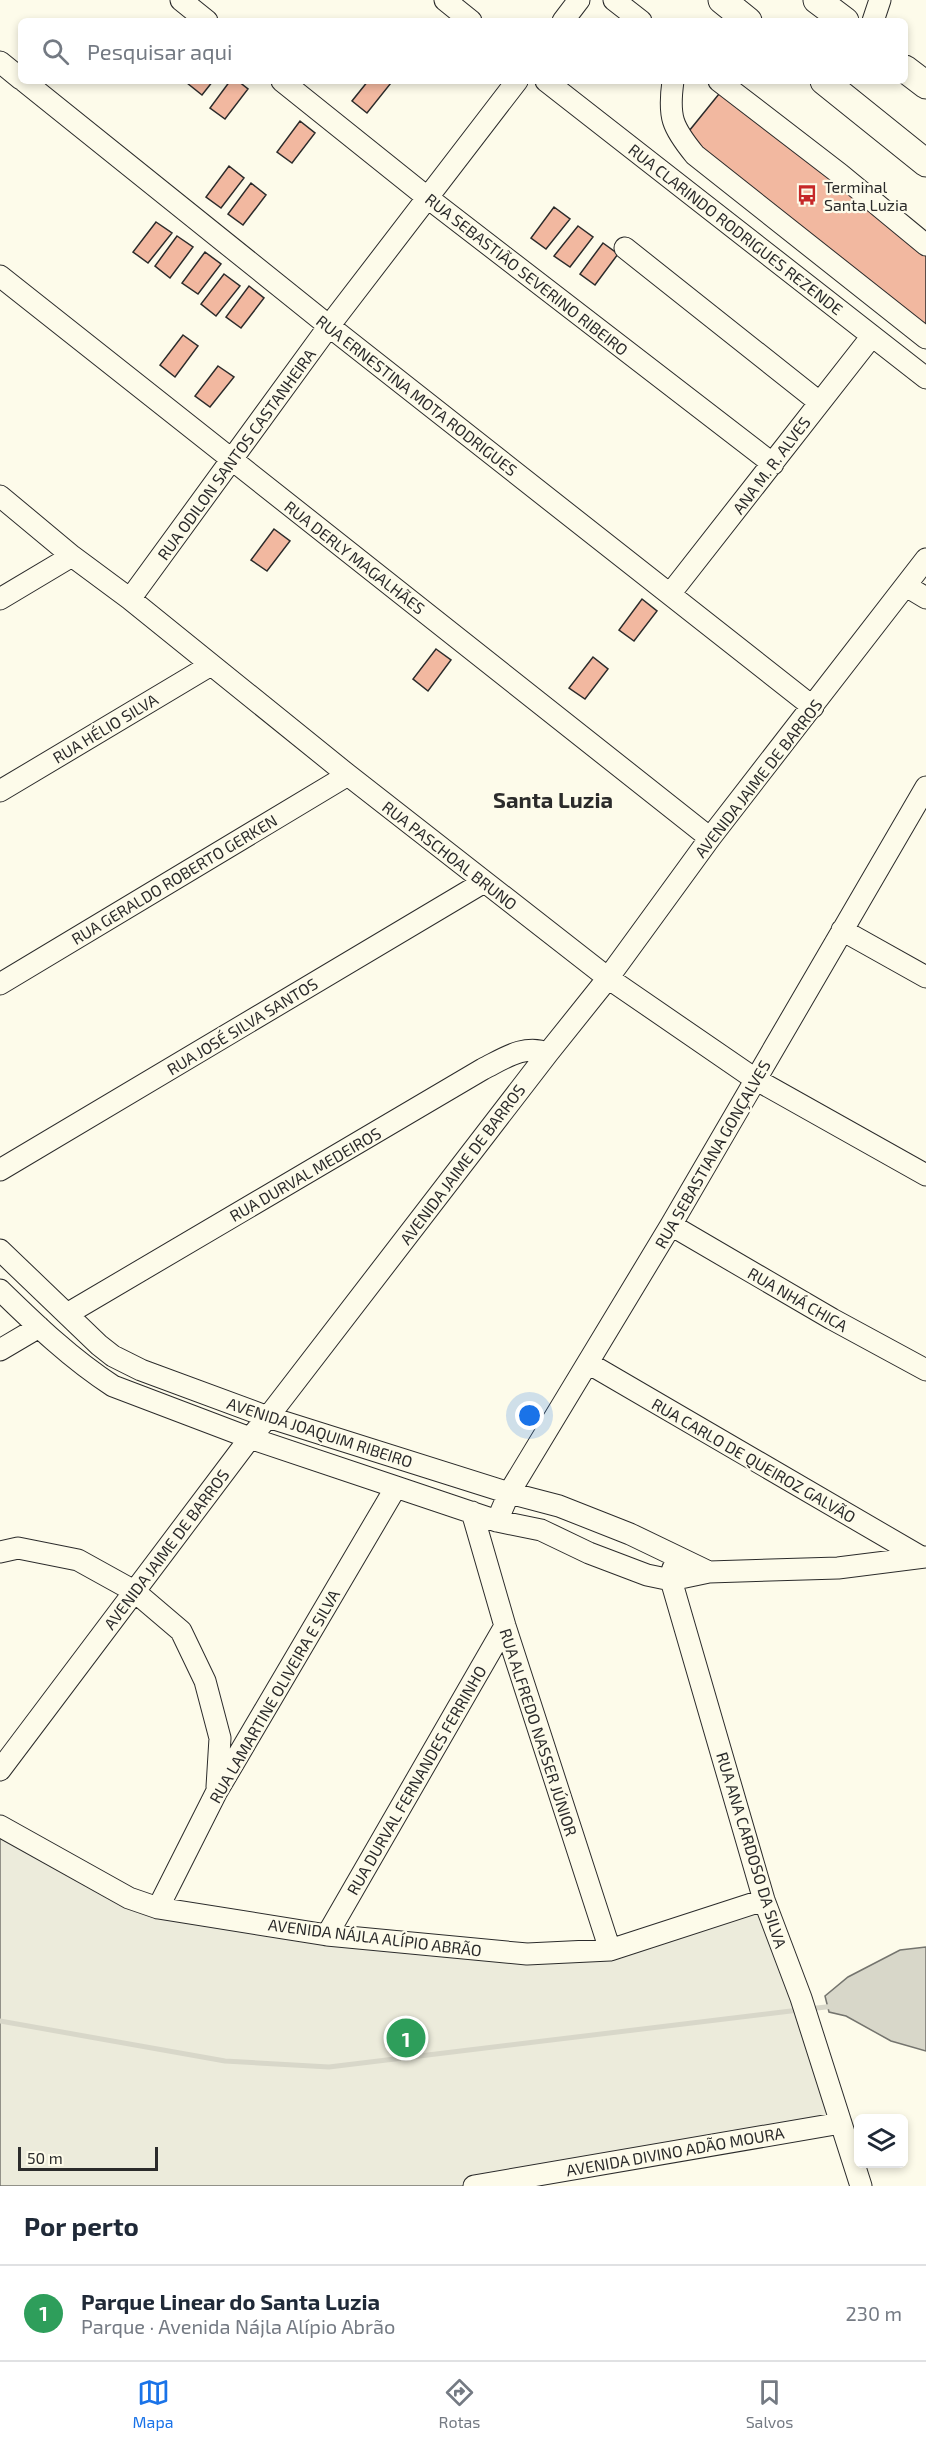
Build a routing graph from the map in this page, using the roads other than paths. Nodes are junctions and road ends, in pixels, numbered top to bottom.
1 (181, 0) edge
2 (445, 0) edge
3 (579, 0) edge
4 (614, 0) edge
5 (722, 0) edge
6 (818, 0) edge
7 (880, 0) edge
8 (203, 18) edge
9 (467, 18) edge
10 (565, 18) edge
11 (637, 18) edge
12 (744, 18) edge
13 (841, 18) edge
14 (874, 18) edge
15 (0, 62) edge
16 (908, 71) edge
17 (18, 77) edge
18 (27, 84) edge
19 (286, 84) edge
20 (515, 84) edge
21 (550, 84) edge
22 (673, 84) edge
23 (723, 84) edge
24 (828, 84) edge
25 (926, 85) edge
26 (926, 163) edge
27 (428, 198) junction
28 (926, 245) edge
29 (625, 248) dead end
30 (0, 276) edge
31 (329, 326) junction
32 (872, 336) junction
33 (926, 339) edge
34 (926, 378) edge
35 (819, 402) junction
36 (232, 460) junction
37 (773, 464) junction
38 (0, 496) edge
39 (72, 556) junction
40 (926, 559) edge
41 (906, 586) junction
42 (670, 594) junction
43 (926, 598) edge
44 (0, 599) edge
45 (130, 599) junction
46 (211, 665) junction
47 (813, 707) junction
48 (348, 775) junction
49 (926, 787) edge
50 (0, 791) edge
51 (710, 838) junction
52 (484, 882) junction
53 (842, 930) junction
54 (926, 977) edge
55 (608, 978) junction
56 (0, 984) edge
57 (548, 1053) junction
58 (755, 1079) junction
59 (0, 1170) edge
60 (926, 1175) edge
61 (671, 1225) junction
62 (0, 1250) edge
63 (0, 1290) edge
64 (67, 1314) junction
65 (39, 1327) junction
66 (0, 1350) edge
67 (588, 1363) junction
68 (926, 1370) edge
69 (268, 1417) junction
70 (250, 1438) junction
71 (396, 1487) junction
72 (509, 1493) junction
73 (472, 1512) junction
74 (496, 1521) junction
75 (0, 1552) edge
76 (675, 1555) junction
77 (923, 1557) edge
78 (709, 1572) junction
79 (671, 1580) junction
80 (134, 1591) junction
81 (505, 1626) junction
82 (0, 1770) edge
83 (216, 1793) junction
84 (0, 1826) edge
85 (764, 1900) junction
86 (158, 1908) junction
87 (327, 1935) junction
88 (610, 1950) junction
89 (841, 2122) junction
90 (474, 2186) edge
91 (861, 2186) edge

1 - 8 street
2 - 9 street
3 - 10 street
4 - 11 street
5 - 12 main road
6 - 13 main road
7 - 14 street
15 - 17 street, RUA ERNESTINA MOTA RODRIGUES
16 - 25 main road
18 - 31 street, RUA ERNESTINA MOTA RODRIGUES
19 - 27 street, RUA SEBASTIÃO SEVERINO RIBEIRO
20 - 27 street, RUA ODILON SANTOS CASTANHEIRA
21 - 32 street, RUA CLARINDO RODRIGUES REZENDE
22 - 33 street
23 - 28 street
24 - 26 main road
27 - 31 street, RUA ODILON SANTOS CASTANHEIRA
27 - 37 street, RUA SEBASTIÃO SEVERINO RIBEIRO
29 - 35 street
30 - 36 street, RUA DERLY MAGALHÃES
31 - 36 street, RUA ODILON SANTOS CASTANHEIRA
31 - 42 street, RUA ERNESTINA MOTA RODRIGUES
32 - 34 street, RUA CLARINDO RODRIGUES REZENDE
32 - 35 street, ANA M. R. ALVES
35 - 37 street, ANA M. R. ALVES
36 - 45 street, RUA ODILON SANTOS CASTANHEIRA
36 - 51 street, RUA DERLY MAGALHÃES
37 - 42 street, ANA M. R. ALVES
38 - 39 street, RUA PASCHOAL BRUNO
39 - 44 street
39 - 45 street, RUA PASCHOAL BRUNO
40 - 41 street, AVENIDA JAIME DE BARROS
41 - 43 street
41 - 47 street, AVENIDA JAIME DE BARROS
42 - 47 street, RUA ERNESTINA MOTA RODRIGUES
45 - 46 street, RUA PASCHOAL BRUNO
46 - 48 street, RUA PASCHOAL BRUNO
46 - 50 street, RUA HÉLIO SILVA
47 - 51 street, AVENIDA JAIME DE BARROS
48 - 52 street, RUA PASCHOAL BRUNO
48 - 56 street, RUA GERALDO ROBERTO GERKEN
49 - 53 street, RUA SEBASTIANA GONÇALVES
51 - 55 street, AVENIDA JAIME DE BARROS
52 - 55 street, RUA PASCHOAL BRUNO
52 - 59 street, RUA JOSÉ SILVA SANTOS
53 - 54 street
53 - 58 street, RUA SEBASTIANA GONÇALVES
55 - 57 street, AVENIDA JAIME DE BARROS
55 - 58 street, RUA PASCHOAL BRUNO
57 - 64 street, RUA DURVAL MEDEIROS
57 - 69 street, AVENIDA JAIME DE BARROS
58 - 60 street, RUA PASCHOAL BRUNO
58 - 61 street, RUA SEBASTIANA GONÇALVES
61 - 67 street, RUA SEBASTIANA GONÇALVES
61 - 68 street, RUA NHÁ CHICA
62 - 64 street, AVENIDA JOAQUIM RIBEIRO
63 - 65 street, AVENIDA JOAQUIM RIBEIRO
64 - 69 street, AVENIDA JOAQUIM RIBEIRO
65 - 66 street
65 - 70 street, AVENIDA JOAQUIM RIBEIRO
67 - 72 street, RUA SEBASTIANA GONÇALVES
67 - 77 street, RUA CARLO DE QUEIROZ GALVÃO
69 - 70 street, AVENIDA JAIME DE BARROS
69 - 72 street, AVENIDA JOAQUIM RIBEIRO
70 - 71 street, AVENIDA JOAQUIM RIBEIRO
70 - 80 street, AVENIDA JAIME DE BARROS
71 - 73 street, AVENIDA JOAQUIM RIBEIRO
71 - 83 street, RUA LAMARTINE OLIVEIRA E SILVA
72 - 74 street, RUA SEBASTIANA GONÇALVES
72 - 76 street, AVENIDA JOAQUIM RIBEIRO
73 - 74 street, AVENIDA JOAQUIM RIBEIRO
73 - 81 street, RUA ALFREDO NASSER JÚNIOR
74 - 79 street, AVENIDA JOAQUIM RIBEIRO
75 - 80 street
76 - 78 street, AVENIDA JOAQUIM RIBEIRO
76 - 79 street
77 - 78 street
78 - 79 street
79 - 85 street, RUA ANA CARDOSO DA SILVA
80 - 82 street, AVENIDA JAIME DE BARROS
80 - 83 street
81 - 87 street, RUA DURVAL FERNANDES FERRINHO
81 - 88 street, RUA ALFREDO NASSER JÚNIOR
83 - 86 street, RUA LAMARTINE OLIVEIRA E SILVA
84 - 86 street, AVENIDA NÁJLA ALÍPIO ABRÃO
85 - 88 street, AVENIDA NÁJLA ALÍPIO ABRÃO
85 - 89 street, RUA ANA CARDOSO DA SILVA
86 - 87 street, AVENIDA NÁJLA ALÍPIO ABRÃO
87 - 88 street, AVENIDA NÁJLA ALÍPIO ABRÃO
89 - 90 street, AVENIDA DIVINO ADÃO MOURA
89 - 91 street, RUA ANA CARDOSO DA SILVA

